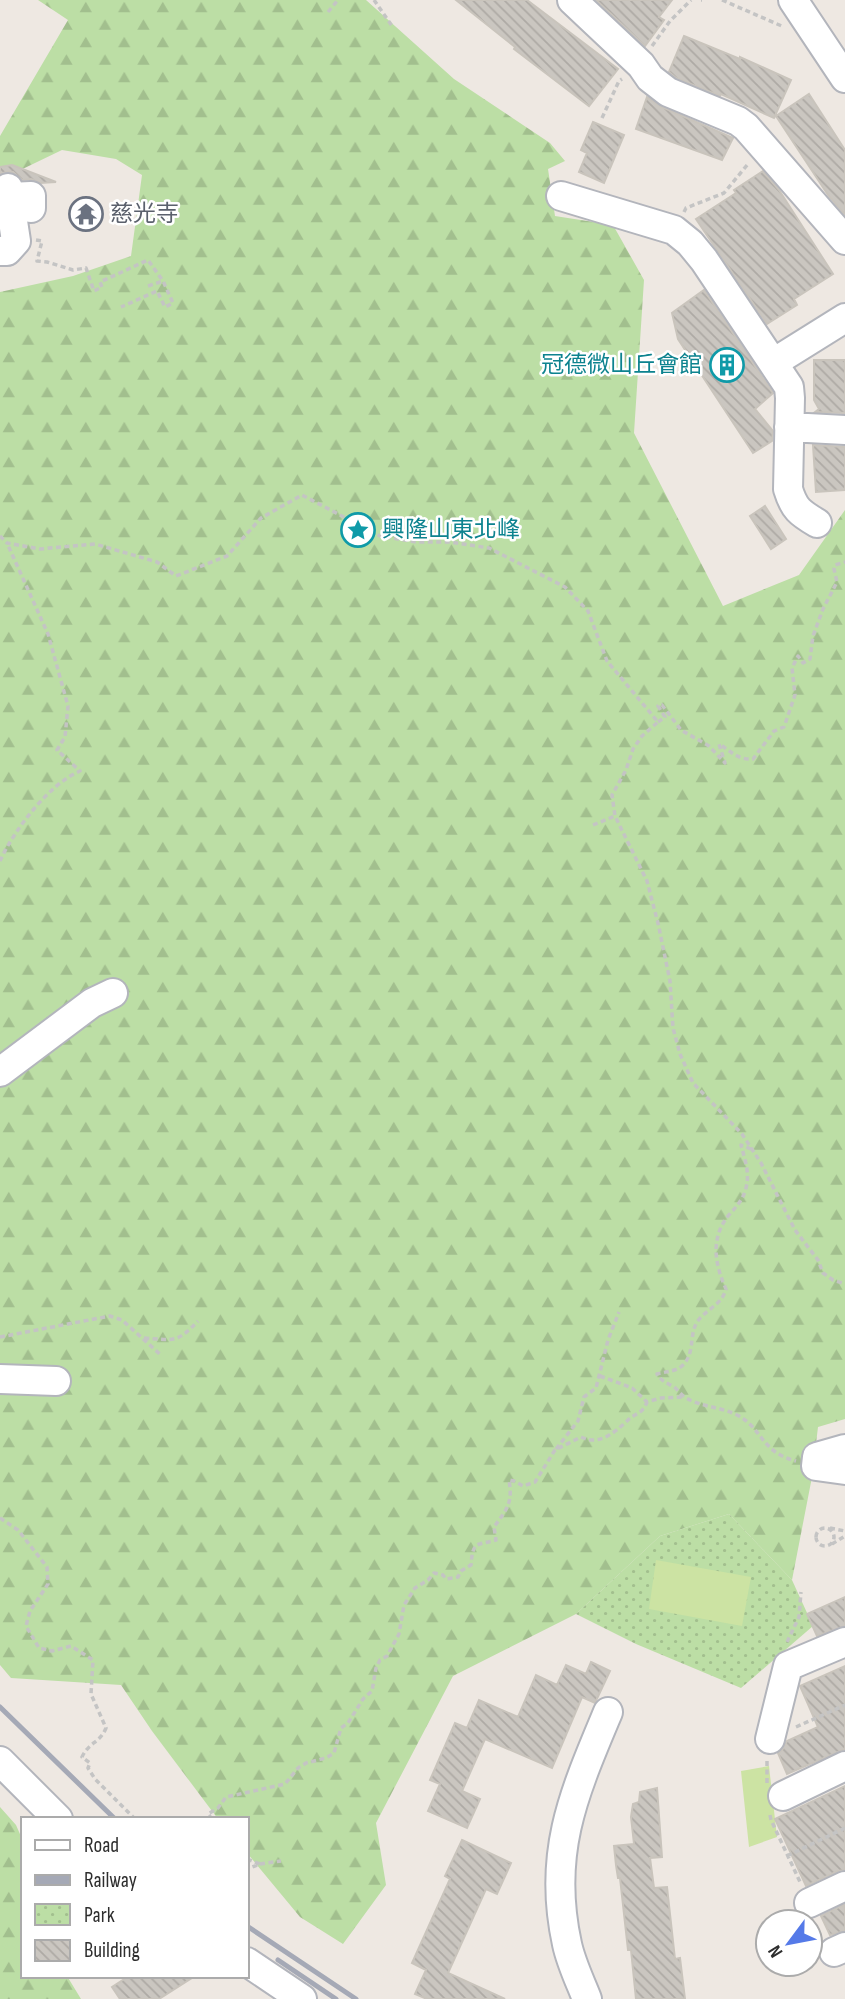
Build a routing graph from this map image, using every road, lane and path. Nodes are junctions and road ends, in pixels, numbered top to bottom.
1 (338, 0) edge
2 (374, 0) edge
3 (572, 0) edge
4 (722, 0) edge
5 (793, 0) edge
6 (328, 12) dead end
7 (393, 26) dead end
8 (786, 28) dead end
9 (845, 78) edge
10 (762, 146) junction
11 (561, 196) dead end
12 (16, 198) dead end
13 (674, 230) junction
14 (34, 240) dead end
15 (845, 240) edge
16 (0, 251) edge
17 (163, 281) junction
18 (148, 286) dead end
19 (121, 307) dead end
20 (845, 318) edge
21 (773, 363) junction
22 (789, 427) junction
23 (845, 430) edge
24 (817, 523) dead end
25 (0, 536) edge
26 (7, 543) junction
27 (845, 562) edge
28 (658, 722) junction
29 (615, 816) junction
30 (593, 825) dead end
31 (0, 861) edge
32 (113, 993) dead end
33 (0, 1072) edge
34 (752, 1150) junction
35 (845, 1284) edge
36 (619, 1312) dead end
37 (198, 1321) dead end
38 (0, 1337) edge
39 (142, 1338) junction
40 (162, 1356) dead end
41 (600, 1376) junction
42 (0, 1379) edge
43 (56, 1381) dead end
44 (684, 1397) junction
45 (648, 1402) junction
46 (845, 1449) edge
47 (555, 1450) junction
48 (785, 1458) dead end
49 (845, 1470) edge
50 (0, 1518) edge
51 (828, 1528) junction
52 (845, 1534) edge
53 (830, 1545) junction
54 (845, 1642) edge
55 (845, 1705) edge
56 (608, 1712) dead end
57 (770, 1739) junction
58 (0, 1762) edge
59 (845, 1766) edge
60 (773, 1796) junction
61 (56, 1817) edge
62 (133, 1817) edge
63 (209, 1817) edge
64 (845, 1828) edge
65 (787, 1856) junction
66 (248, 1859) edge
67 (281, 1861) dead end
68 (260, 1864) junction
69 (248, 1869) edge
70 (845, 1886) edge
71 (810, 1903) joint
72 (248, 1963) edge
73 (302, 1999) edge
74 (587, 1999) edge

1 - 6 path
2 - 7 path
3 - 10 street
4 - 8 path
5 - 9 street
10 - 13 path
10 - 15 street
11 - 13 street
12 - 16 street
13 - 21 street
14 - 17 path
17 - 18 path
17 - 19 path
20 - 21 street
21 - 22 street
22 - 23 street
22 - 24 street
25 - 26 path
26 - 28 path
26 - 31 path
27 - 28 path
28 - 29 path
29 - 30 path
29 - 34 path
32 - 33 street
34 - 35 path
34 - 44 path
36 - 41 path
37 - 39 path
38 - 39 path
39 - 40 path
41 - 45 path
41 - 47 path
42 - 43 street
44 - 45 path
44 - 48 path
45 - 47 path
46 - 49 street
47 - 63 path
50 - 62 path
51 - 52 path
51 - 53 path
51 - 53 path
52 - 53 path
54 - 57 street
55 - 57 path
56 - 74 street
57 - 60 path
58 - 61 street
59 - 60 street
60 - 65 path
64 - 65 path
65 - 71 path
66 - 68 path
67 - 68 path
68 - 69 path
70 - 71 street
72 - 73 street

